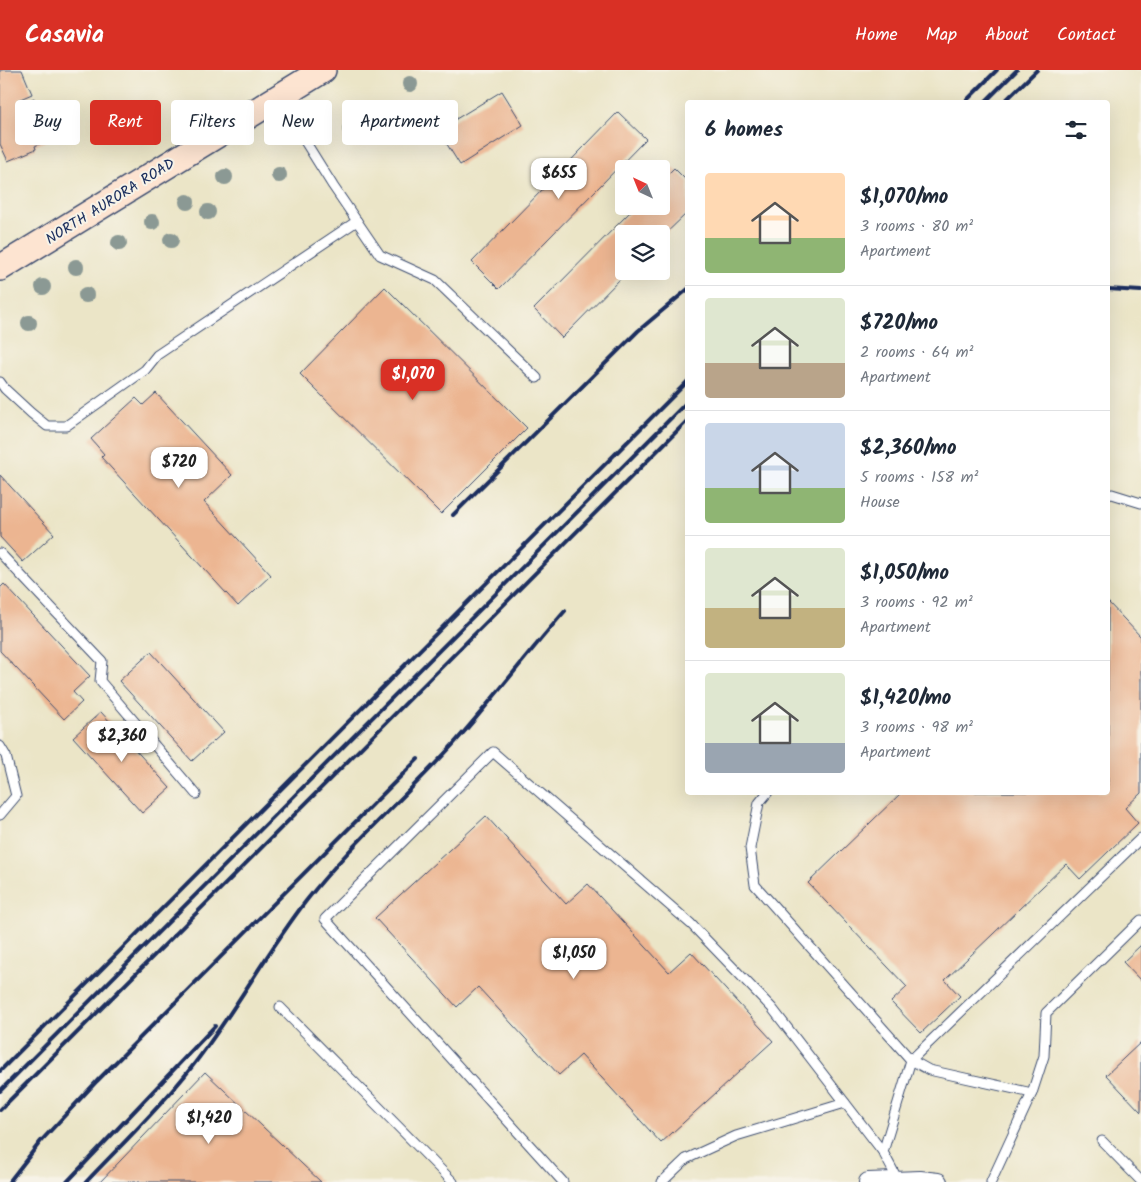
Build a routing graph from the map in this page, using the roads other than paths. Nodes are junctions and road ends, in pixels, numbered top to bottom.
1 (323, 70) edge
2 (278, 98) junction
3 (357, 221) junction
4 (0, 268) edge
5 (537, 378) dead end
6 (0, 382) edge
7 (1110, 494) edge
8 (1141, 503) edge
9 (0, 553) edge
10 (0, 746) edge
11 (196, 794) dead end
12 (766, 795) edge
13 (0, 815) edge
14 (1141, 838) edge
15 (1141, 920) edge
16 (280, 1007) dead end
17 (911, 1060) junction
18 (1032, 1093) junction
19 (845, 1103) junction
20 (1102, 1142) dead end
21 (883, 1152) junction
22 (898, 1180) junction
23 (1141, 1181) edge
24 (453, 1182) edge
25 (563, 1182) edge
26 (662, 1182) edge
27 (868, 1182) edge
28 (938, 1182) edge
29 (991, 1182) edge

1 - 2 main road, NORTH AURORA ROAD
2 - 3 lane
2 - 4 main road, NORTH AURORA ROAD
3 - 5 lane
3 - 6 lane
7 - 8 lane
9 - 11 lane
10 - 13 lane
12 - 17 lane
14 - 17 lane
15 - 18 lane
16 - 24 lane
17 - 18 lane
17 - 21 lane
18 - 29 lane
19 - 21 lane
19 - 25 lane
19 - 26 lane
20 - 23 lane
21 - 22 lane
22 - 27 street
22 - 28 street

